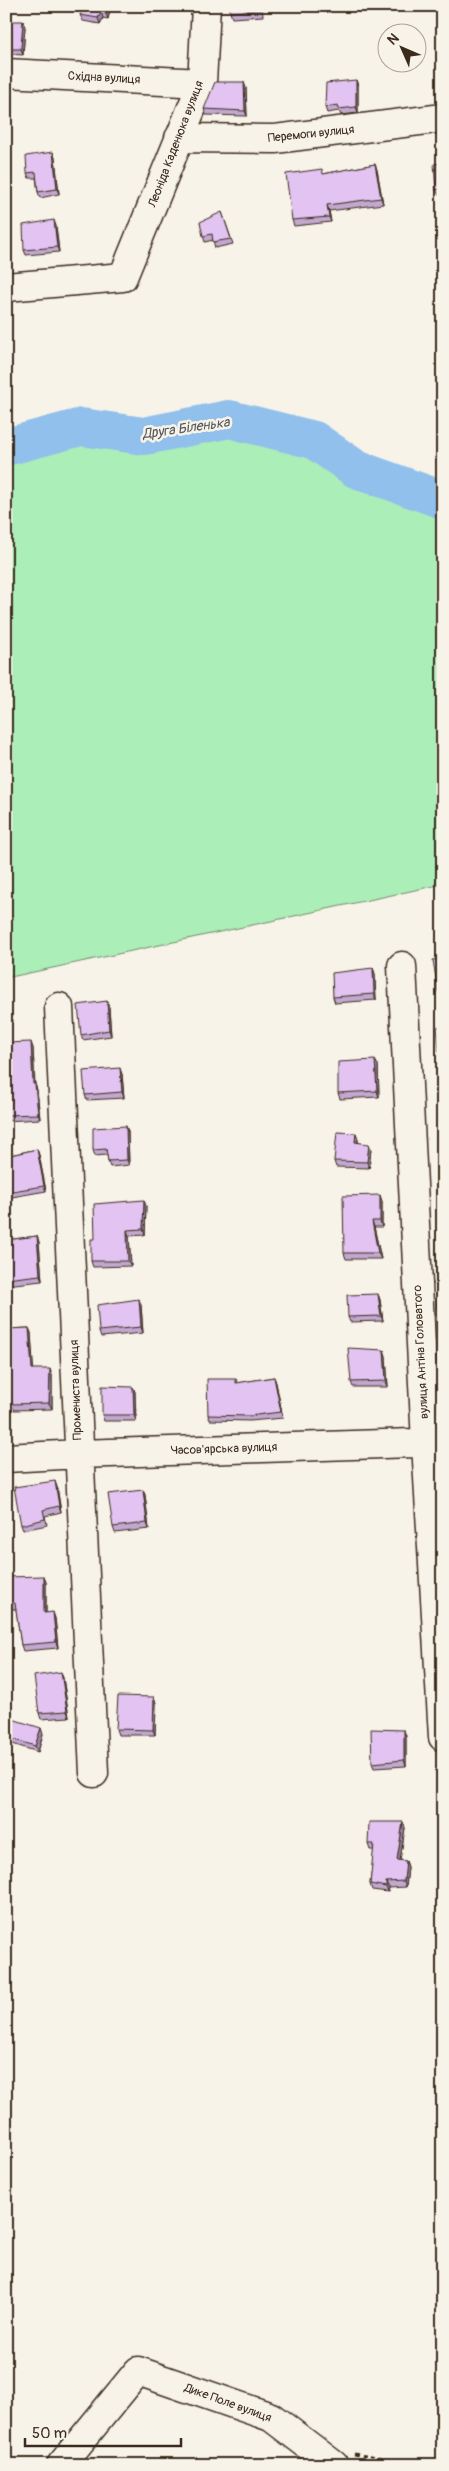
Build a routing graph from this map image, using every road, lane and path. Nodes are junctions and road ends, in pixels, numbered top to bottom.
1 (206, 6) edge
2 (6, 73) edge
3 (202, 83) junction
4 (443, 118) edge
5 (179, 138) junction
6 (6, 287) edge
7 (402, 966) dead end
8 (59, 1007) dead end
9 (434, 1443) edge
10 (79, 1454) junction
11 (6, 1458) edge
12 (443, 1737) edge
13 (94, 1773) dead end
14 (341, 2459) edge
15 (61, 2465) edge
16 (416, 2465) edge

1 - 3 street, Леоніда Каденюка вулиця
2 - 3 street, Східна вулиця
3 - 5 street, Леоніда Каденюка вулиця
4 - 5 street, Перемоги вулиця
5 - 6 street, Леоніда Каденюка вулиця
7 - 9 street, вулиця Антіна Головатого
8 - 10 street, Промениста вулиця
9 - 10 street, Часов'ярська вулиця
9 - 12 street, вулиця Антіна Головатого
10 - 11 street, Часов'ярська вулиця
10 - 13 street, Промениста вулиця
14 - 15 street, Дике Поле вулиця
14 - 16 path

